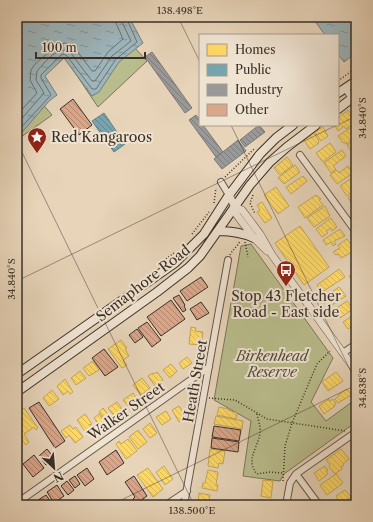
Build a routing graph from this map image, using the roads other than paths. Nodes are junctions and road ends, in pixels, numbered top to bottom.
1 (356, 81) edge
2 (345, 88) junction
3 (339, 92) edge
4 (355, 99) edge
5 (339, 108) edge
6 (292, 126) edge
7 (315, 126) edge
8 (300, 155) dead end
9 (219, 184) road end
10 (229, 195) junction
11 (235, 207) junction
12 (219, 231) junction
13 (356, 232) edge
14 (254, 238) junction
15 (272, 255) junction
16 (228, 260) road end
17 (356, 344) edge
18 (343, 353) junction
19 (209, 367) junction
20 (356, 371) edge
21 (17, 374) edge
22 (17, 392) edge
23 (354, 433) edge
24 (296, 474) junction
25 (187, 491) junction
26 (17, 503) edge
27 (166, 505) edge
28 (184, 505) edge
29 (286, 505) edge
30 (319, 505) edge

1 - 2 main road
2 - 3 main road
2 - 4 street
4 - 5 main road
6 - 10 main road, Semaphore Road
7 - 11 main road, Semaphore Road
8 - 13 street
9 - 10 street
10 - 11 street
10 - 21 main road, Semaphore Road
11 - 12 main road, Semaphore Road
11 - 14 street
11 - 15 street
12 - 14 main road
12 - 22 main road, Semaphore Road
14 - 15 street
15 - 18 street
16 - 19 street, Heath Street
17 - 18 street
18 - 20 street
19 - 25 street, Heath Street
19 - 26 street, Walker Street
23 - 24 street
24 - 29 street
24 - 30 street
25 - 27 street
25 - 28 street, Heath Street

